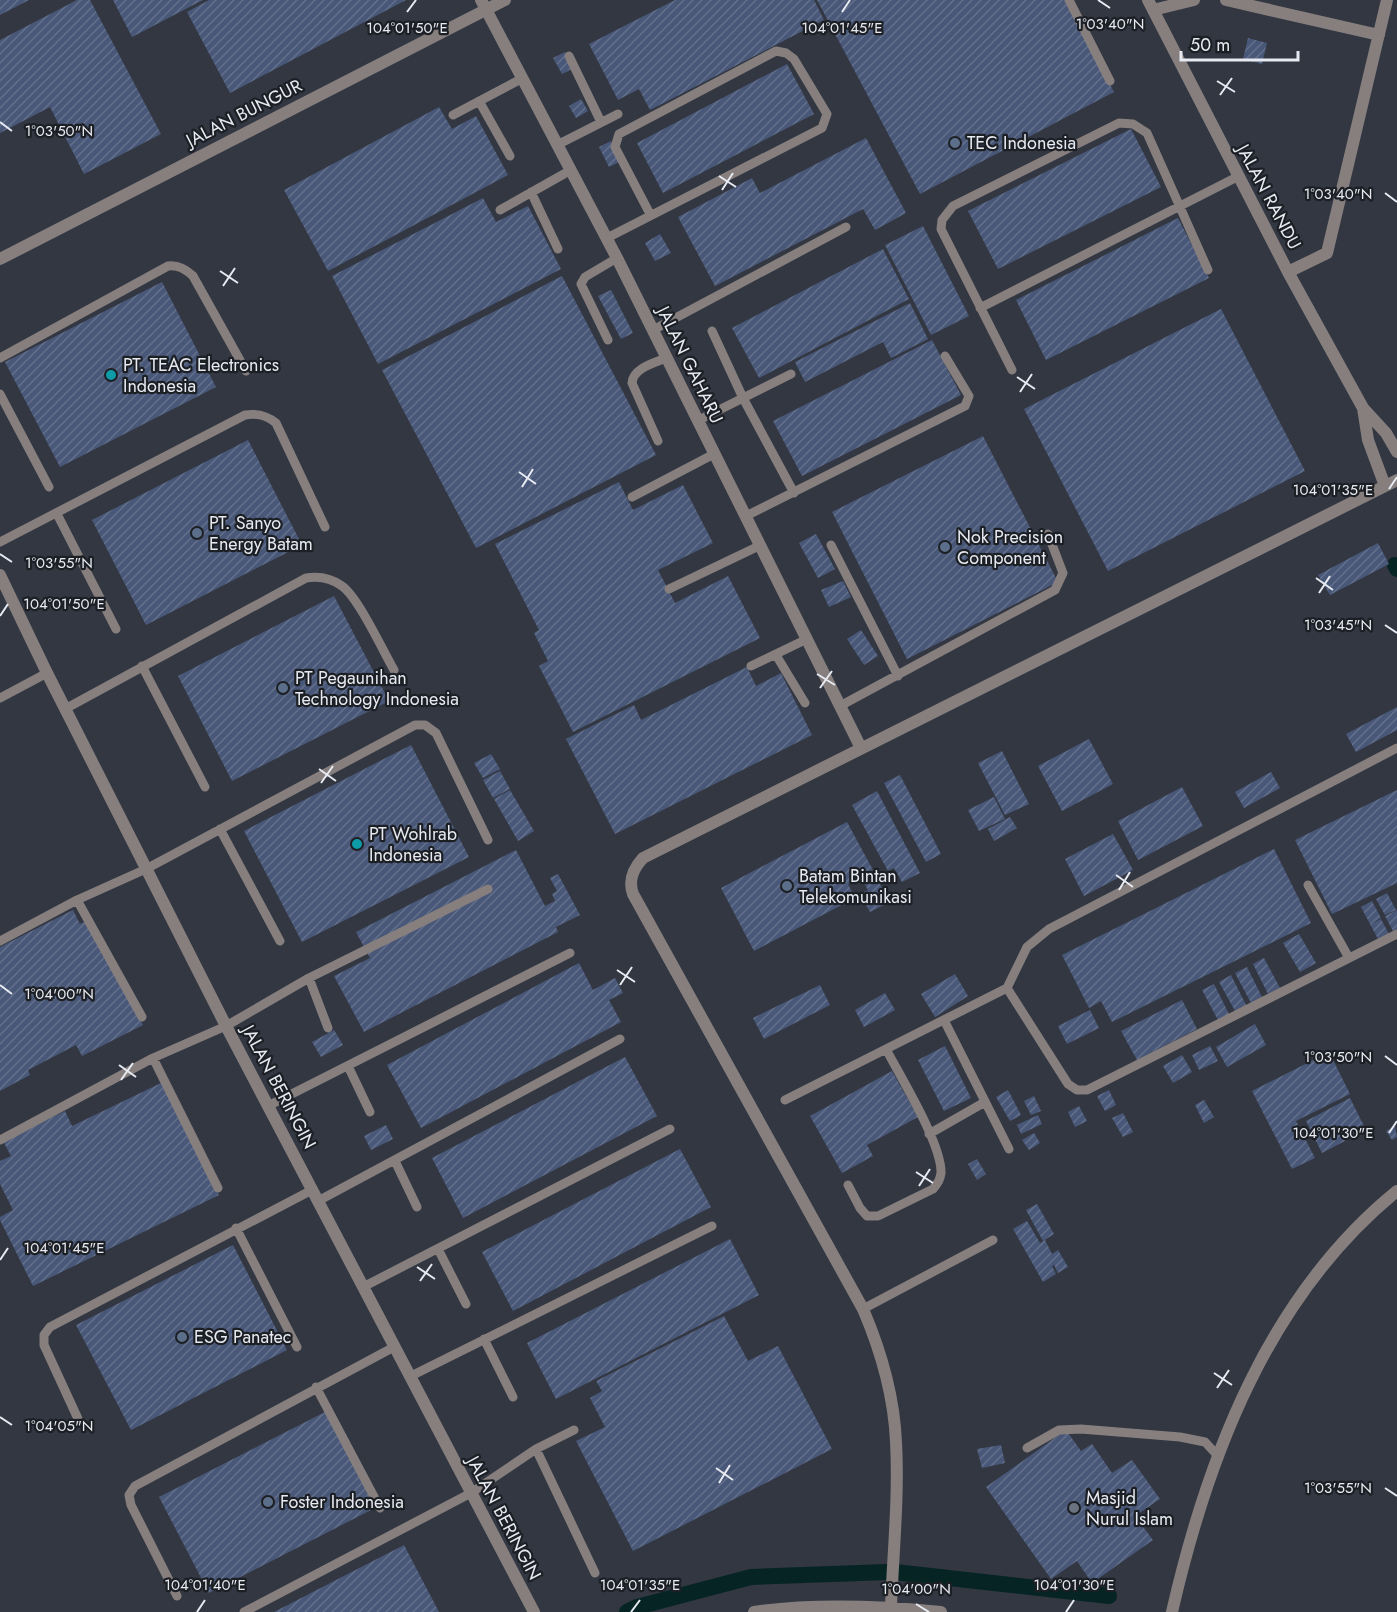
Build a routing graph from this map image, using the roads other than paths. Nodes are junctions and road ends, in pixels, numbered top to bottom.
1 (505, 0) edge
2 (1070, 0) edge
3 (1194, 0) edge
4 (1226, 0) edge
5 (1387, 0) edge
6 (484, 5) edge
7 (1151, 5) edge
8 (1378, 35) junction
9 (569, 56) dead end
10 (523, 78) junction
11 (1110, 81) dead end
12 (479, 101) junction
13 (618, 114) dead end
14 (453, 115) dead end
15 (601, 122) junction
16 (557, 145) junction
17 (510, 156) dead end
18 (571, 170) junction
19 (1237, 177) junction
20 (531, 192) junction
21 (1180, 207) junction
22 (500, 210) dead end
23 (650, 214) junction
24 (846, 227) dead end
25 (607, 238) junction
26 (558, 249) dead end
27 (617, 258) junction
28 (0, 259) edge
29 (1209, 270) dead end
30 (1288, 272) junction
31 (980, 308) junction
32 (653, 330) junction
33 (712, 331) dead end
34 (608, 340) dead end
35 (945, 356) dead end
36 (0, 358) edge
37 (666, 358) junction
38 (1012, 370) dead end
39 (246, 371) dead end
40 (791, 374) dead end
41 (0, 394) edge
42 (743, 398) junction
43 (1363, 408) junction
44 (698, 421) junction
45 (658, 441) dead end
46 (1397, 452) edge
47 (714, 454) junction
48 (1394, 482) edge
49 (49, 487) dead end
50 (794, 493) junction
51 (632, 497) dead end
52 (57, 514) junction
53 (746, 516) junction
54 (325, 527) dead end
55 (1048, 534) dead end
56 (0, 543) edge
57 (761, 545) junction
58 (831, 545) dead end
59 (0, 575) edge
60 (669, 589) dead end
61 (116, 628) dead end
62 (807, 639) junction
63 (776, 655) junction
64 (142, 666) junction
65 (751, 666) dead end
66 (394, 670) dead end
67 (47, 673) junction
68 (898, 676) junction
69 (0, 699) edge
70 (805, 704) dead end
71 (840, 706) junction
72 (65, 709) junction
73 (861, 748) junction
74 (1397, 748) edge
75 (205, 787) dead end
76 (220, 829) junction
77 (488, 840) dead end
78 (146, 869) junction
79 (1308, 885) dead end
80 (488, 889) dead end
81 (77, 900) junction
82 (1397, 934) edge
83 (280, 940) dead end
84 (0, 941) edge
85 (570, 953) dead end
86 (1349, 958) junction
87 (309, 978) junction
88 (1007, 988) junction
89 (142, 1017) dead end
90 (944, 1020) junction
91 (226, 1026) junction
92 (328, 1028) dead end
93 (620, 1039) dead end
94 (886, 1049) junction
95 (153, 1058) junction
96 (348, 1066) junction
97 (785, 1100) dead end
98 (985, 1102) junction
99 (268, 1106) junction
100 (370, 1112) dead end
101 (670, 1129) dead end
102 (929, 1134) junction
103 (0, 1140) edge
104 (1009, 1149) dead end
105 (395, 1161) junction
106 (848, 1185) dead end
107 (218, 1188) dead end
108 (1397, 1191) edge
109 (315, 1196) junction
110 (417, 1207) dead end
111 (712, 1227) dead end
112 (236, 1228) junction
113 (993, 1239) dead end
114 (438, 1248) junction
115 (363, 1287) junction
116 (466, 1304) dead end
117 (863, 1308) junction
118 (484, 1339) junction
119 (297, 1347) dead end
120 (394, 1347) junction
121 (409, 1377) junction
122 (316, 1387) junction
123 (513, 1396) dead end
124 (80, 1421) dead end
125 (574, 1430) dead end
126 (1027, 1448) dead end
127 (536, 1449) junction
128 (1219, 1457) junction
129 (471, 1493) junction
130 (380, 1508) dead end
131 (595, 1573) dead end
132 (177, 1596) dead end
133 (891, 1607) junction
134 (244, 1612) edge
135 (534, 1612) edge
136 (754, 1612) edge
137 (941, 1612) edge
138 (1172, 1612) edge

1 - 6 street, JALAN BUNGUR
2 - 11 lane
3 - 7 street
4 - 8 street
5 - 8 street
6 - 10 street, JALAN GAHARU
6 - 28 street, JALAN BUNGUR
7 - 19 street, JALAN RANDU
8 - 30 street
9 - 15 lane
10 - 12 lane
10 - 16 street, JALAN GAHARU
12 - 14 lane
12 - 17 lane
13 - 15 lane
15 - 16 lane
16 - 18 street, JALAN GAHARU
18 - 20 lane
18 - 25 street, JALAN GAHARU
19 - 21 lane
19 - 30 street, JALAN RANDU
20 - 22 lane
20 - 26 lane
21 - 29 lane
21 - 31 lane
21 - 31 lane
23 - 23 lane
23 - 25 lane
24 - 32 lane
25 - 27 street, JALAN GAHARU
27 - 32 street, JALAN GAHARU
27 - 34 lane
30 - 43 street, JALAN RANDU
31 - 38 lane
32 - 37 street, JALAN GAHARU
33 - 42 lane
35 - 50 lane
36 - 39 lane
37 - 44 street, JALAN GAHARU
37 - 45 lane
40 - 42 lane
41 - 49 lane
42 - 44 lane
42 - 50 lane
43 - 46 street, JALAN RANDU
43 - 48 street, JALAN RANDU
44 - 47 street, JALAN GAHARU
47 - 51 lane
47 - 53 street, JALAN GAHARU
48 - 73 street
50 - 53 lane
52 - 54 lane
52 - 56 lane
52 - 61 lane
53 - 57 street, JALAN GAHARU
55 - 68 lane
57 - 60 lane
57 - 62 street, JALAN GAHARU
58 - 68 lane
59 - 67 street, JALAN BERINGIN
62 - 63 lane
62 - 71 street, JALAN GAHARU
63 - 65 lane
63 - 70 lane
64 - 66 lane
64 - 72 lane
64 - 75 lane
67 - 69 lane
67 - 72 street, JALAN BERINGIN
68 - 71 lane
71 - 73 street, JALAN GAHARU
72 - 78 street, JALAN BERINGIN
73 - 117 street
74 - 88 lane
76 - 77 lane
76 - 78 lane
76 - 83 lane
78 - 81 lane
78 - 91 street, JALAN BERINGIN
79 - 86 lane
80 - 87 lane
81 - 84 lane
81 - 89 lane
82 - 86 lane
85 - 96 lane
86 - 88 lane
87 - 91 lane
87 - 92 lane
88 - 90 lane
90 - 94 lane
90 - 98 lane
91 - 95 lane
91 - 99 street, JALAN BERINGIN
93 - 105 lane
94 - 97 lane
94 - 102 lane
95 - 103 lane
95 - 107 lane
96 - 99 lane
96 - 100 lane
98 - 102 lane
98 - 104 lane
99 - 109 street, JALAN BERINGIN
101 - 114 lane
102 - 106 lane
105 - 109 lane
105 - 110 lane
108 - 128 street
109 - 112 lane
109 - 115 street, JALAN BERINGIN
111 - 118 lane
112 - 119 lane
112 - 124 lane
113 - 117 lane
114 - 115 lane
114 - 116 lane
115 - 120 street, JALAN BERINGIN
117 - 133 street
118 - 121 lane
118 - 123 lane
120 - 121 street, JALAN BERINGIN
120 - 122 lane
121 - 129 street, JALAN BERINGIN
122 - 130 lane
122 - 132 lane
125 - 127 lane
126 - 128 lane
127 - 129 lane
127 - 131 lane
128 - 138 street
129 - 134 lane
129 - 135 street, JALAN BERINGIN
133 - 136 street
133 - 137 street

